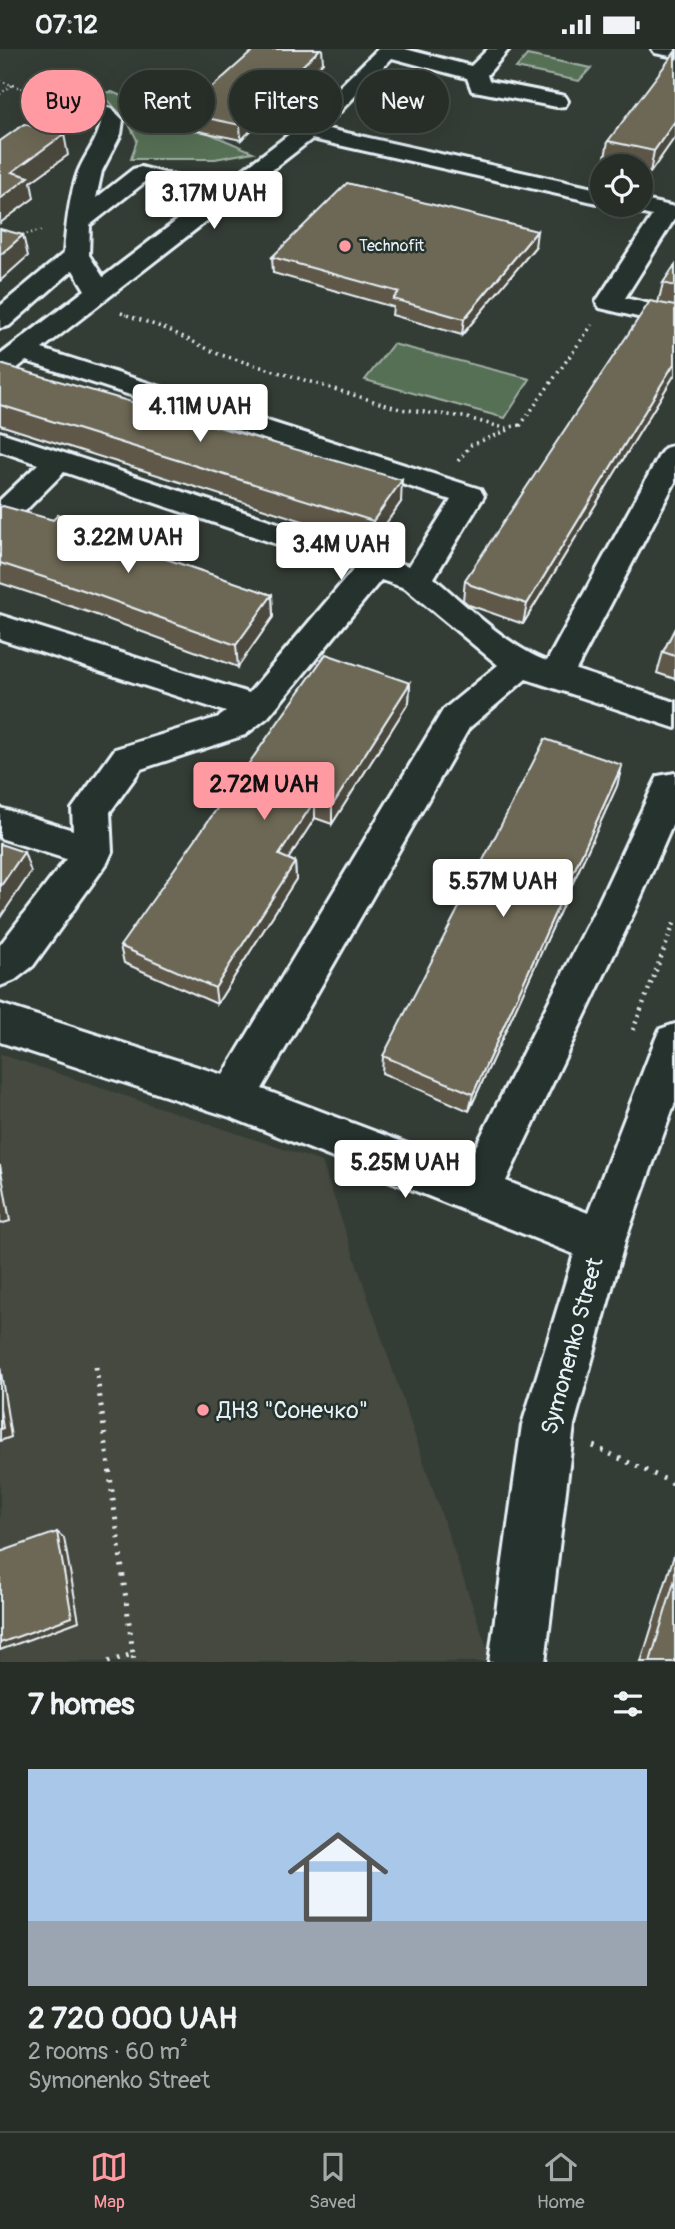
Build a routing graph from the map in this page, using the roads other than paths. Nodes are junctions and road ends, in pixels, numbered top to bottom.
1 (499, 49) edge
2 (662, 49) edge
3 (389, 50) edge
4 (675, 51) edge
5 (477, 74) junction
6 (342, 97) edge
7 (557, 101) dead end
8 (105, 115) edge
9 (305, 133) edge
10 (317, 133) edge
11 (590, 194) edge
12 (222, 196) junction
13 (653, 208) edge
14 (671, 212) edge
15 (78, 223) junction
16 (76, 255) junction
17 (99, 291) junction
18 (675, 318) edge
19 (0, 320) edge
20 (11, 359) edge
21 (0, 441) edge
22 (675, 454) edge
23 (58, 461) junction
24 (0, 518) edge
25 (375, 565) junction
26 (416, 580) junction
27 (0, 627) edge
28 (538, 670) junction
29 (256, 708) junction
30 (675, 715) edge
31 (671, 786) dead end
32 (0, 823) edge
33 (93, 852) junction
34 (0, 968) edge
35 (0, 1023) edge
36 (675, 1043) edge
37 (233, 1098) junction
38 (477, 1192) junction
39 (601, 1241) junction
40 (517, 1662) edge

1 - 5 street
2 - 4 street
3 - 5 street
3 - 6 street
5 - 7 street
8 - 15 street
9 - 12 street
10 - 11 street
12 - 15 street
12 - 17 street
13 - 14 street
14 - 18 street
15 - 16 street
16 - 17 street
16 - 19 street
17 - 20 street
20 - 26 street
21 - 23 street
22 - 28 street
23 - 24 street
23 - 25 street
25 - 26 street
25 - 29 street
26 - 28 street
27 - 29 street
28 - 30 street
28 - 37 street
29 - 33 street
31 - 38 street
32 - 33 street
33 - 34 street
35 - 37 street
36 - 39 street, Symonenko Street
37 - 38 street
38 - 39 street
39 - 40 street, Symonenko Street

